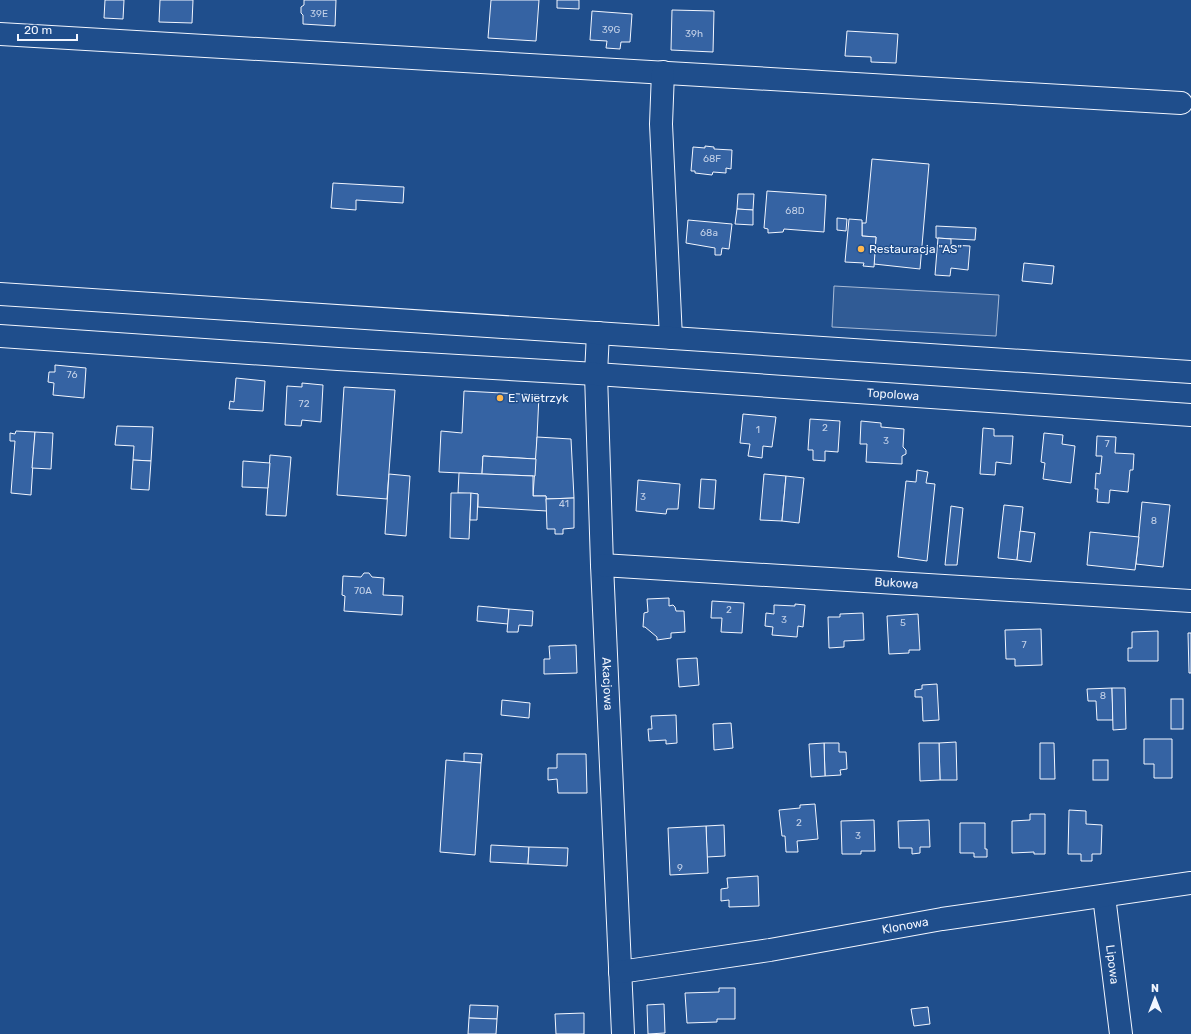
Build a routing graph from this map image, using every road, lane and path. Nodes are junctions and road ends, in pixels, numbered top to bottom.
1 (0, 34) edge
2 (663, 72) junction
3 (1181, 103) dead end
4 (0, 294) edge
5 (598, 333) junction
6 (0, 336) edge
7 (672, 338) junction
8 (1191, 372) edge
9 (596, 374) junction
10 (1191, 415) edge
11 (602, 566) junction
12 (1191, 601) edge
13 (1191, 883) edge
14 (1104, 896) junction
15 (620, 972) junction
16 (623, 1034) edge
17 (1121, 1034) edge

1 - 2 street
2 - 3 street
2 - 7 street
4 - 5 street
5 - 7 street
5 - 9 street, Akacjowa
6 - 9 street, Topolowa
7 - 8 street
9 - 10 street, Topolowa
9 - 11 street, Akacjowa
11 - 12 street, Bukowa
11 - 15 street, Akacjowa
13 - 14 street, Klonowa
14 - 15 street, Klonowa
14 - 17 street, Lipowa
15 - 16 street, Akacjowa

